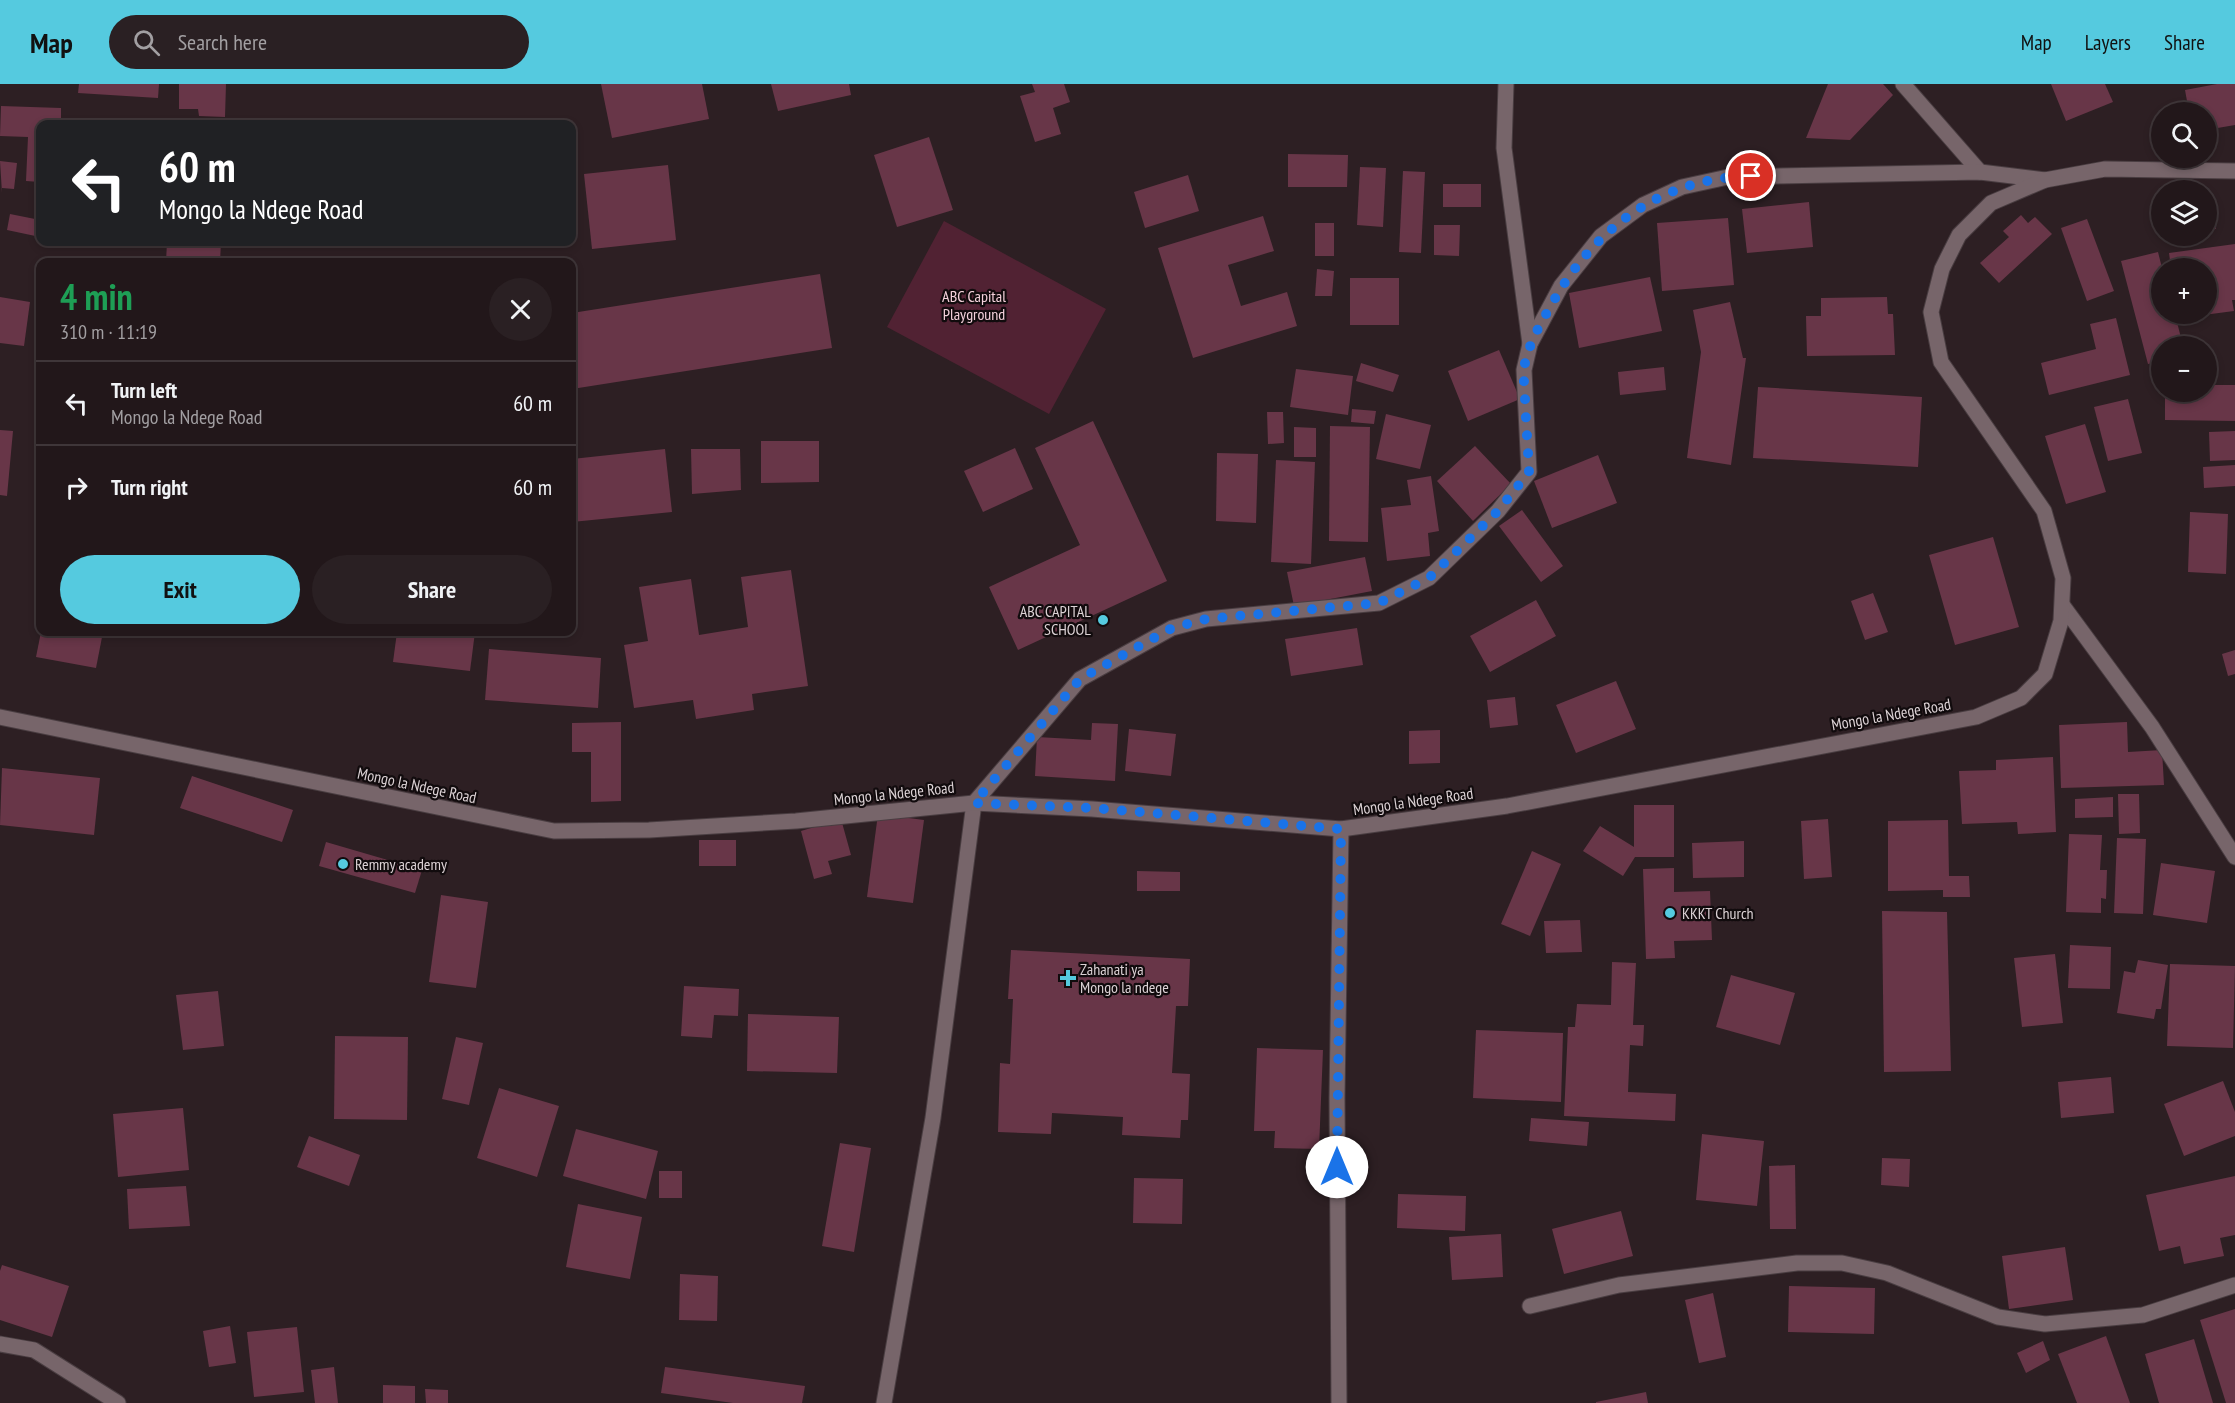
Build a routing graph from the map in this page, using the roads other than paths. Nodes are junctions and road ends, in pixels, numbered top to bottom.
1 (1506, 84) edge
2 (1903, 84) edge
3 (2235, 171) edge
4 (1980, 172) junction
5 (2045, 180) junction
6 (1530, 344) junction
7 (2063, 606) junction
8 (0, 717) edge
9 (974, 803) junction
10 (1341, 829) junction
11 (2235, 857) edge
12 (2235, 1285) edge
13 (1530, 1306) dead end
14 (0, 1344) edge
15 (118, 1403) edge
16 (884, 1403) edge
17 (1339, 1403) edge

1 - 6 street
2 - 4 street
3 - 5 street, Mongo la Ndege Road
4 - 5 street
4 - 6 street
5 - 7 street, Mongo la Ndege Road
6 - 9 street
7 - 10 street, Mongo la Ndege Road
7 - 11 street
8 - 9 street, Mongo la Ndege Road
9 - 10 street, Mongo la Ndege Road
9 - 16 street
10 - 17 street
12 - 13 street
14 - 15 street

